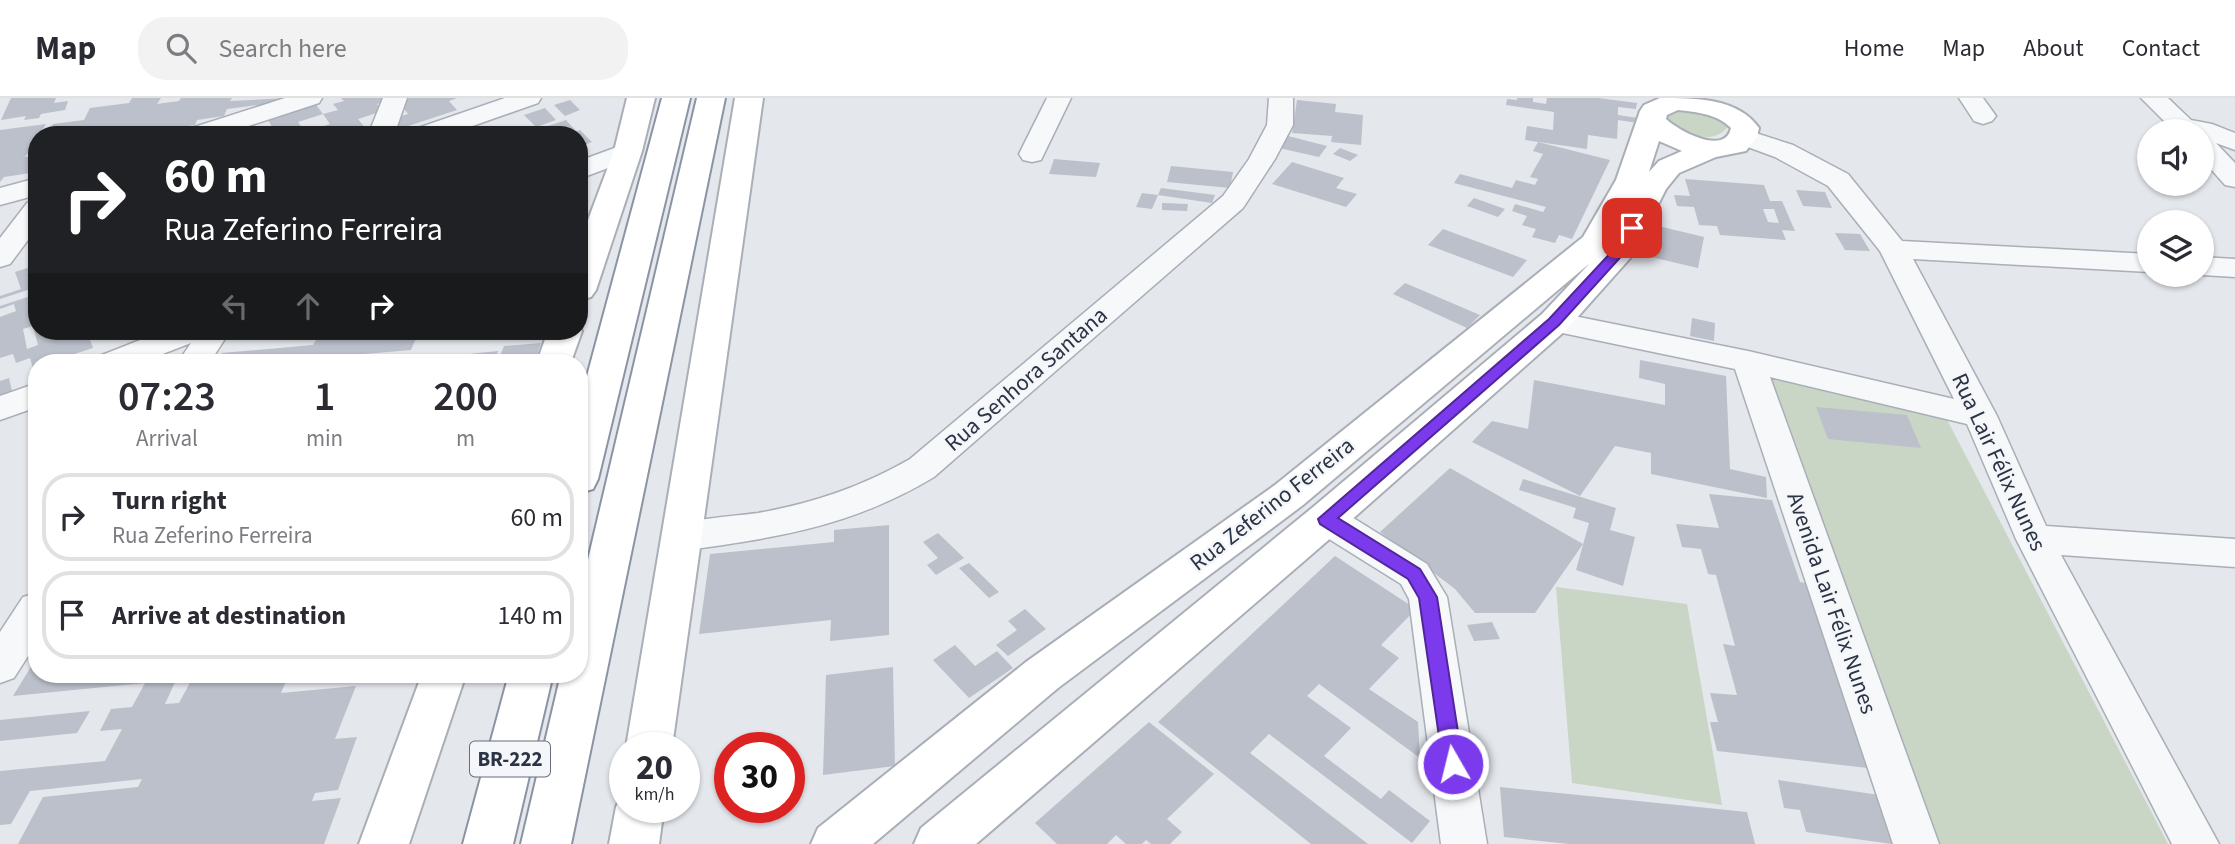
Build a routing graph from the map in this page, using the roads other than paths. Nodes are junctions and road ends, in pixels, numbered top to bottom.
1 (310, 98) edge
2 (395, 98) edge
3 (529, 98) edge
4 (641, 98) edge
5 (676, 98) edge
6 (711, 98) edge
7 (749, 98) edge
8 (1059, 98) edge
9 (1281, 98) edge
10 (2153, 98) edge
11 (1655, 109) edge
12 (2176, 119) edge
13 (1728, 124) edge
14 (248, 125) edge
15 (384, 126) edge
16 (447, 126) edge
17 (2214, 133) edge
18 (2235, 142) edge
19 (628, 151) junction
20 (1032, 154) dead end
21 (2214, 157) edge
22 (588, 167) edge
23 (2235, 179) edge
24 (28, 189) edge
25 (0, 197) edge
26 (28, 221) edge
27 (1893, 249) junction
28 (0, 258) edge
29 (2137, 262) edge
30 (588, 264) edge
31 (2214, 267) edge
32 (2235, 268) edge
33 (1554, 322) junction
34 (168, 340) edge
35 (132, 354) edge
36 (1748, 361) junction
37 (28, 398) edge
38 (0, 409) edge
39 (1980, 416) junction
40 (588, 443) edge
41 (1326, 519) junction
42 (680, 537) junction
43 (2035, 538) junction
44 (2235, 553) edge
45 (28, 622) edge
46 (588, 654) edge
47 (0, 666) edge
48 (1042, 675) junction
49 (441, 683) edge
50 (529, 683) edge
51 (582, 683) edge
52 (1091, 714) junction
53 (651, 732) edge
54 (637, 823) edge
55 (384, 844) edge
56 (488, 844) edge
57 (546, 844) edge
58 (634, 844) edge
59 (836, 844) edge
60 (939, 844) edge
61 (1464, 844) edge
62 (1916, 844) edge
63 (2196, 844) edge

1 - 14 street
2 - 15 street
3 - 16 street
4 - 19 main road
5 - 40 main road
6 - 46 main road, BR-222
7 - 42 main road
8 - 20 street
9 - 42 street, Rua Senhora Santana
10 - 12 street
11 - 13 main road
11 - 13 main road
11 - 48 main road, Rua Zeferino Ferreira
13 - 27 street, Rua Lair Félix Nunes
13 - 33 main road, Rua Zeferino Ferreira
17 - 18 street
19 - 22 street
19 - 30 main road
21 - 23 street
24 - 25 street
26 - 28 street
27 - 29 street
27 - 39 street, Rua Lair Félix Nunes
31 - 32 street
33 - 36 street
33 - 41 main road, Rua Zeferino Ferreira
34 - 35 street
36 - 39 street
36 - 62 street, Avenida Lair Félix Nunes
37 - 38 street
39 - 43 street, Rua Lair Félix Nunes
41 - 52 main road, Rua Zeferino Ferreira
41 - 61 street
42 - 53 main road
43 - 44 street
43 - 63 street, Rua Lair Félix Nunes
45 - 47 street
48 - 52 main road
48 - 59 main road, Rua Zeferino Ferreira
49 - 55 main road
50 - 56 main road, BR-222
51 - 57 main road, BR-222
52 - 60 main road, Rua Zeferino Ferreira
54 - 58 main road

